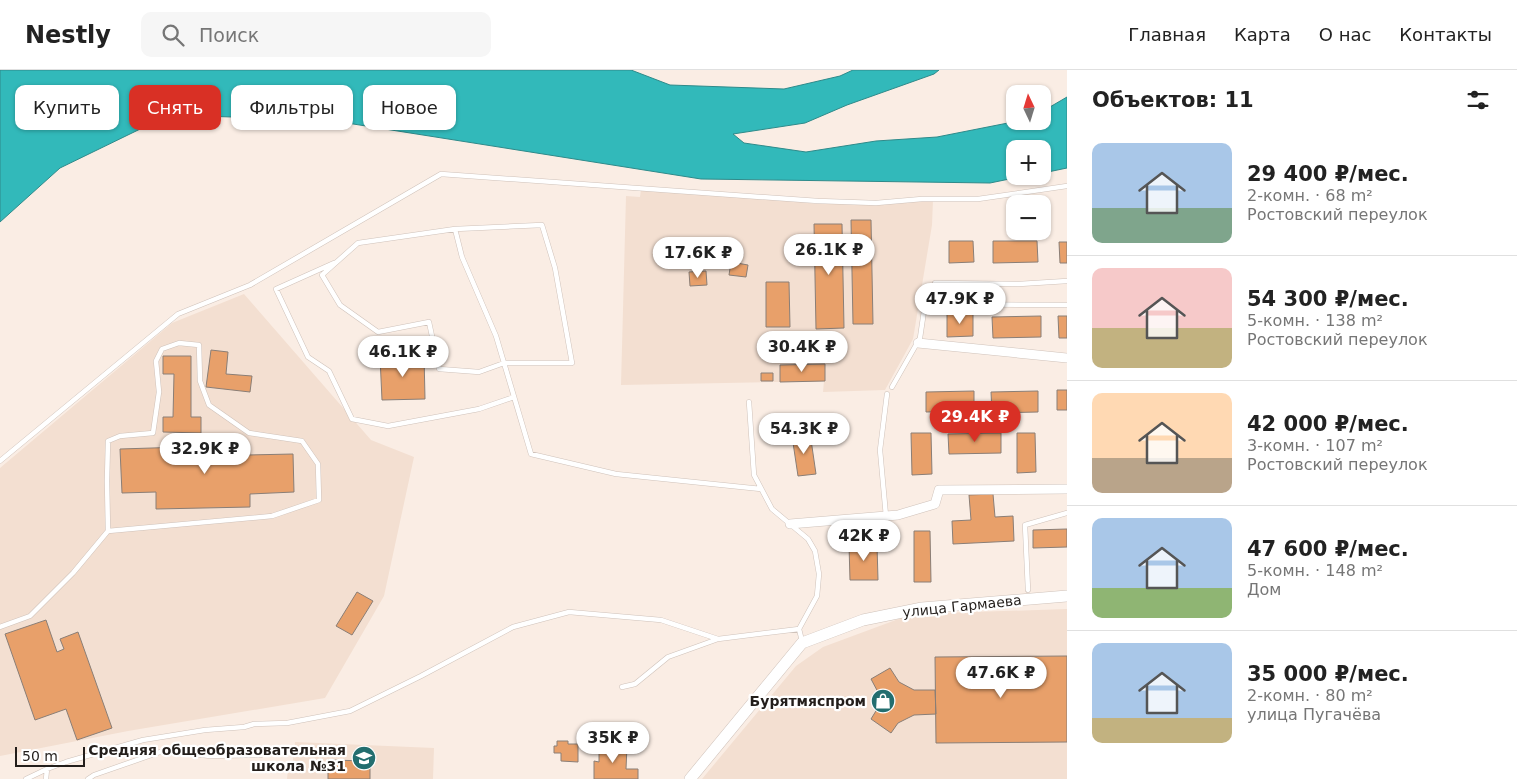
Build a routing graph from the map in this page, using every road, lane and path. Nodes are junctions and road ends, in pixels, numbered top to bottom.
1 (1067, 186) edge
2 (454, 229) junction
3 (338, 261) junction
4 (1067, 281) edge
5 (935, 283) dead end
6 (1067, 305) edge
7 (918, 343) junction
8 (1067, 358) edge
9 (504, 363) junction
10 (892, 387) dead end
11 (887, 394) dead end
12 (514, 397) junction
13 (749, 402) dead end
14 (0, 461) edge
15 (761, 489) junction
16 (1067, 490) edge
17 (1067, 513) edge
18 (886, 516) junction
19 (790, 524) junction
20 (108, 531) junction
21 (1028, 590) dead end
22 (1067, 596) edge
23 (0, 627) edge
24 (799, 629) junction
25 (718, 639) junction
26 (802, 643) junction
27 (622, 687) dead end
28 (261, 755) dead end
29 (47, 769) junction
30 (26, 779) edge
31 (46, 779) edge
32 (88, 779) edge
33 (690, 779) edge

1 - 14 lane
2 - 3 lane
2 - 9 lane
2 - 9 lane
3 - 9 lane
3 - 12 lane
4 - 5 lane
6 - 7 lane
7 - 8 street
7 - 10 lane
9 - 12 lane
11 - 18 lane
12 - 15 lane
13 - 15 lane
15 - 19 lane
16 - 18 street
17 - 21 lane
18 - 19 street
19 - 24 lane
20 - 20 lane
20 - 23 lane
22 - 26 street, улица Гармаева
24 - 25 lane
24 - 26 lane
25 - 27 lane
25 - 29 lane
26 - 33 street
28 - 32 lane
29 - 30 lane
29 - 31 lane

